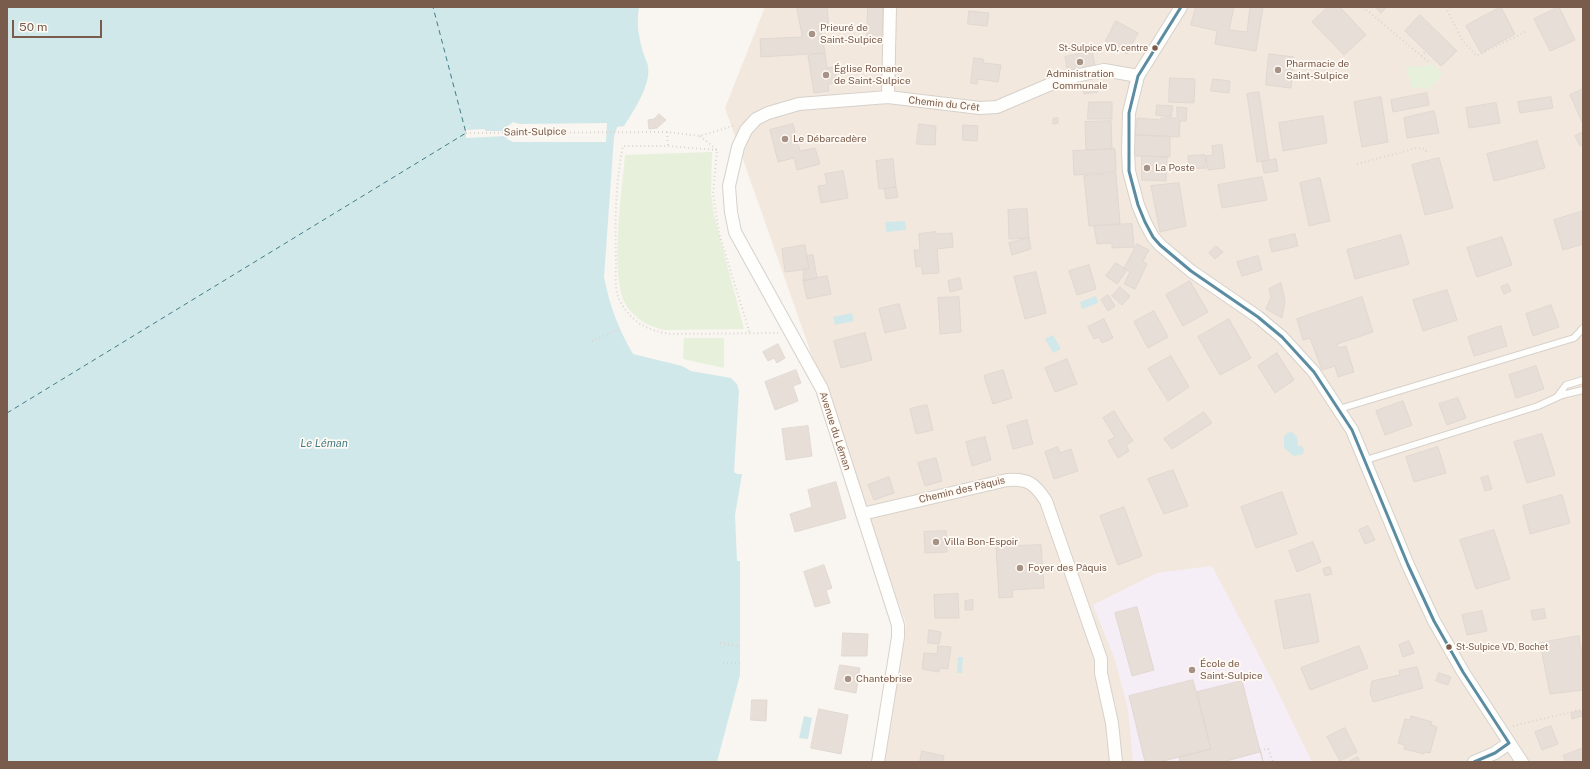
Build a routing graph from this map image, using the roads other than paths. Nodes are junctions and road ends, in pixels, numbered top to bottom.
1 (890, 7) edge
2 (1181, 7) edge
3 (1138, 76) junction
4 (888, 98) junction
5 (756, 119) joint
6 (1583, 328) edge
7 (1583, 380) edge
8 (1583, 390) edge
9 (1557, 397) junction
10 (1339, 409) junction
11 (1366, 460) junction
12 (862, 514) junction
13 (1509, 743) junction
14 (878, 762) edge
15 (1116, 762) edge
16 (1474, 762) edge
17 (1522, 762) edge

1 - 4 street
2 - 3 street
3 - 4 street, Chemin du Crêt
3 - 10 street
4 - 5 street, Chemin du Crêt
5 - 12 street, Avenue du Léman
6 - 10 lane
7 - 9 lane
8 - 9 lane
9 - 11 lane
10 - 11 street
11 - 13 street
12 - 14 street, Avenue du Léman
12 - 15 street, Chemin des Pâquis
13 - 16 street
13 - 17 street

